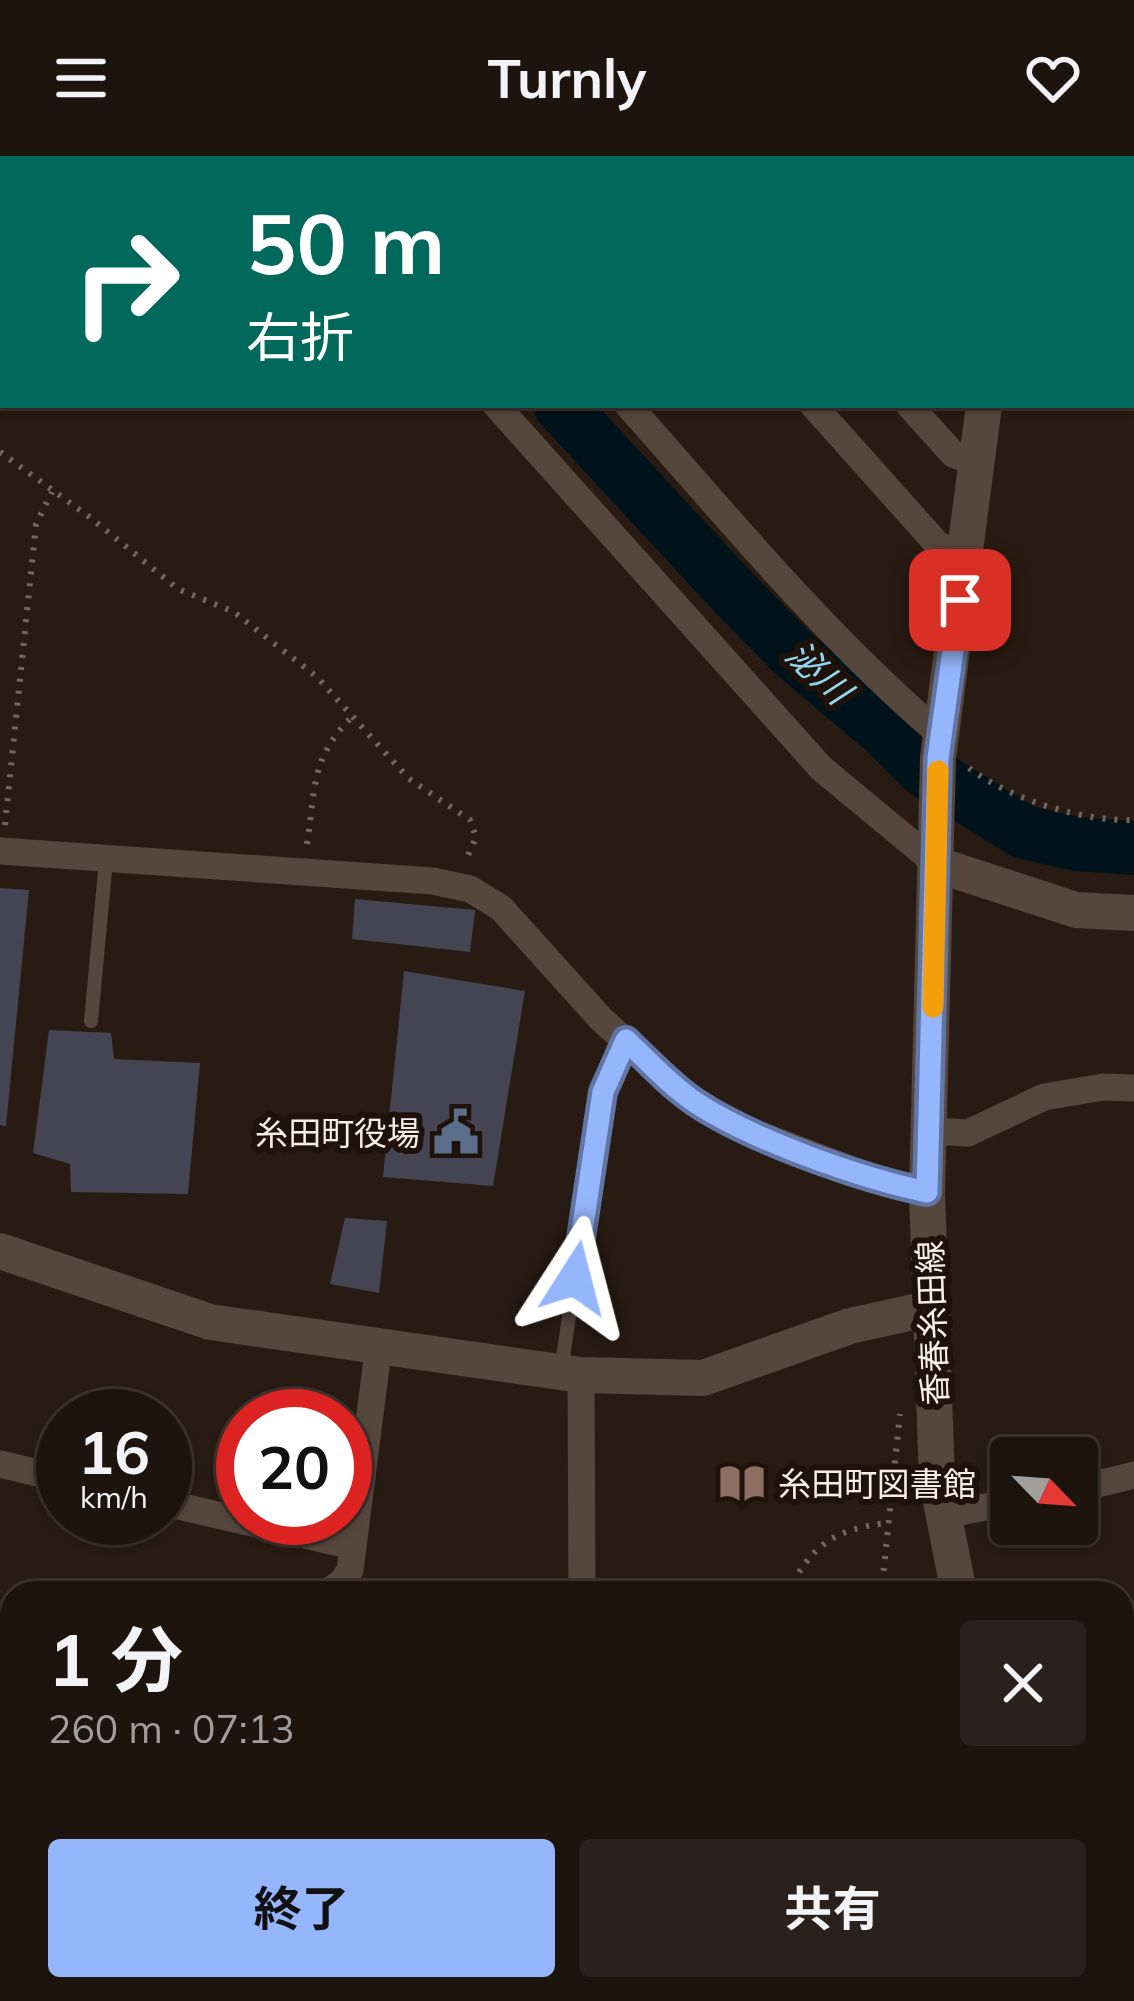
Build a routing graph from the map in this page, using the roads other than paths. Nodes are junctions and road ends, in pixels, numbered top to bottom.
1 (499, 408) edge
2 (631, 408) edge
3 (816, 408) edge
4 (912, 408) edge
5 (984, 408) edge
6 (977, 464) junction
7 (966, 554) junction
8 (940, 747) junction
9 (1, 851) edge
10 (106, 860) junction
11 (938, 866) junction
12 (1134, 913) edge
13 (91, 1022) dead end
14 (626, 1040) junction
15 (1134, 1088) edge
16 (929, 1131) junction
17 (927, 1192) junction
18 (0, 1250) edge
19 (932, 1308) junction
20 (379, 1344) junction
21 (571, 1373) junction
22 (0, 1464) edge
23 (36, 1473) edge
24 (1134, 1475) edge
25 (1098, 1484) edge
26 (990, 1506) edge
27 (192, 1509) edge
28 (944, 1515) junction
29 (353, 1546) junction
30 (343, 1581) edge
31 (581, 1581) edge
32 (957, 1581) edge

1 - 11 street
2 - 8 street
3 - 7 street
4 - 6 street
5 - 6 main road, 香春糸田線
6 - 7 main road, 香春糸田線
7 - 8 main road, 香春糸田線
8 - 11 main road, 香春糸田線
9 - 10 street
10 - 13 lane
10 - 14 street
11 - 12 main road
11 - 16 main road, 香春糸田線
14 - 17 street
14 - 21 lane
15 - 16 street
16 - 17 main road, 香春糸田線
17 - 19 main road, 香春糸田線
18 - 20 main road
19 - 21 main road
19 - 28 main road, 香春糸田線
20 - 21 main road
20 - 29 street
21 - 31 street
22 - 23 street
24 - 25 street
26 - 28 street
27 - 29 street
28 - 32 main road, 香春糸田線
29 - 30 street

